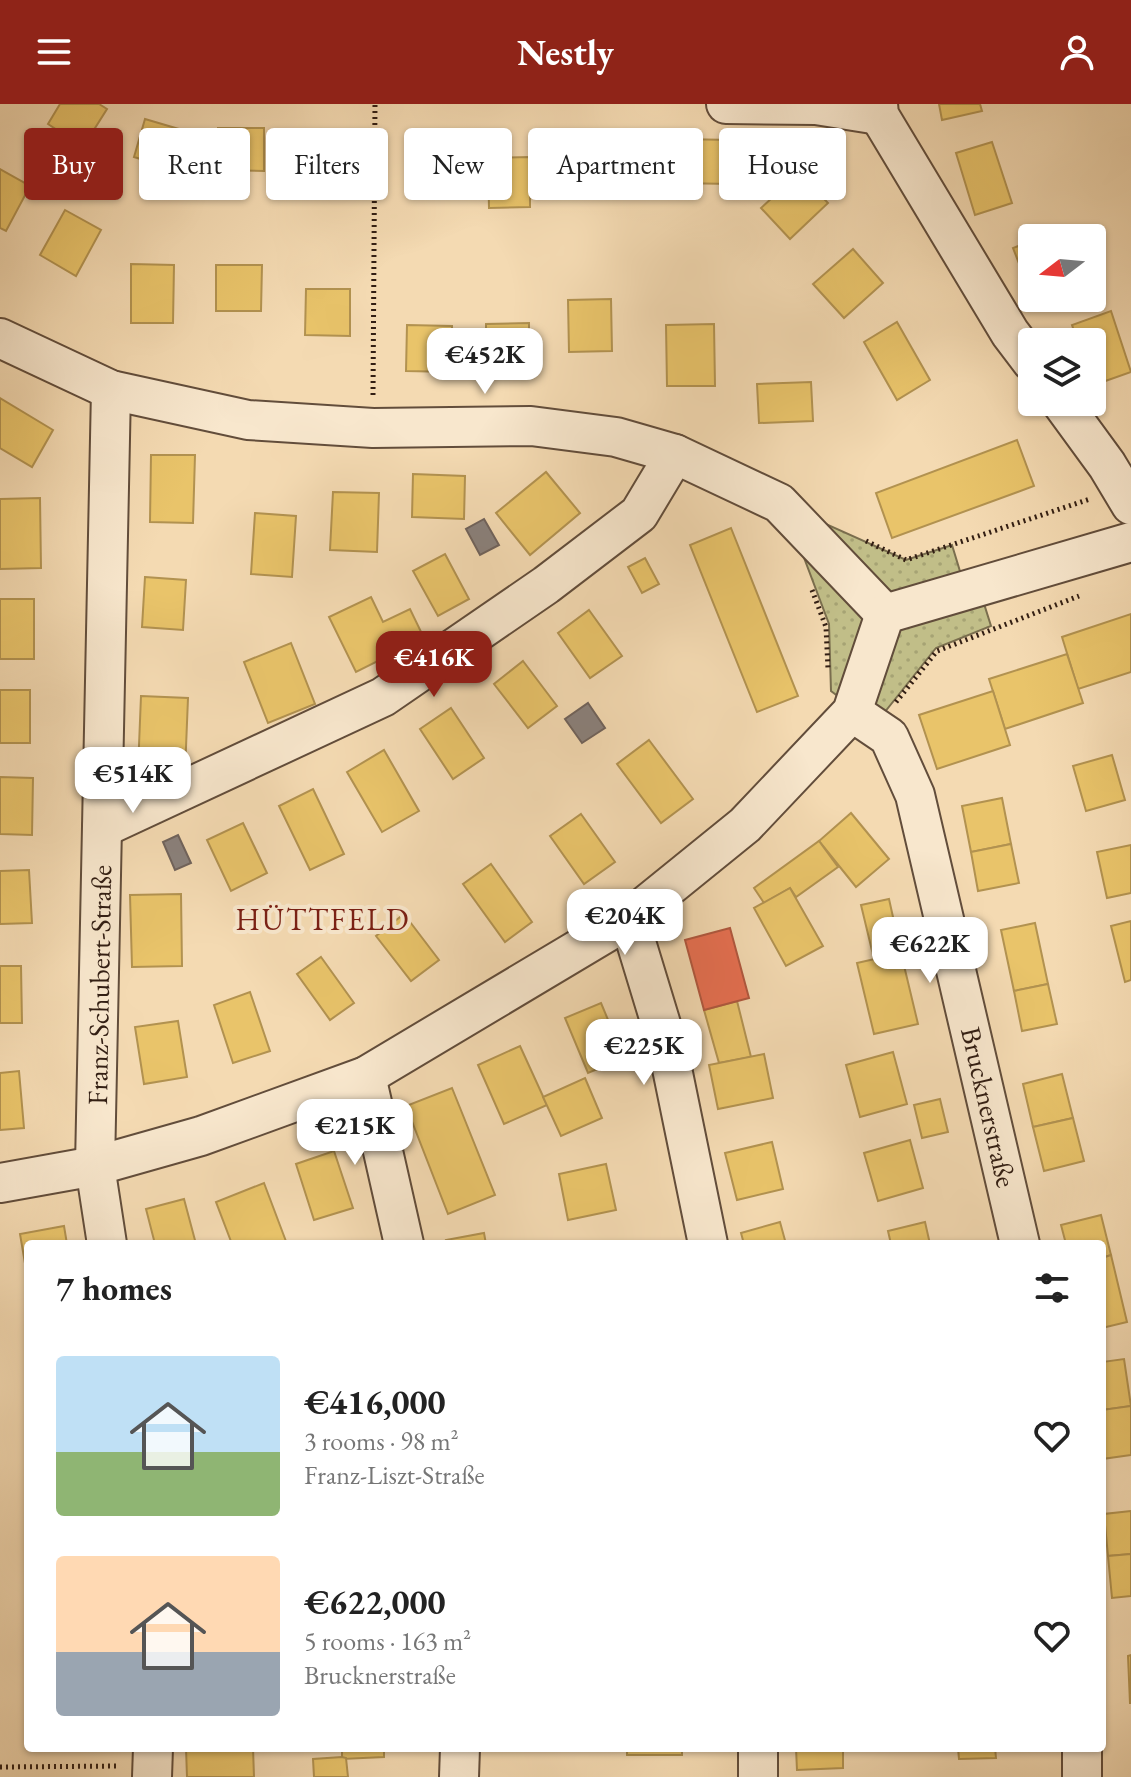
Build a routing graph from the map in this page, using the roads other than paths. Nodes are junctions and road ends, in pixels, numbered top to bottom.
1 (726, 104) edge
2 (879, 110) edge
3 (0, 338) edge
4 (1018, 344) edge
5 (111, 390) junction
6 (1071, 416) edge
7 (675, 454) junction
8 (1126, 497) edge
9 (1131, 542) edge
10 (885, 614) junction
11 (864, 720) junction
12 (102, 828) junction
13 (629, 919) junction
14 (366, 1076) junction
15 (95, 1166) junction
16 (0, 1183) edge
17 (106, 1240) edge
18 (403, 1240) edge
19 (707, 1240) edge
20 (1019, 1240) edge
21 (460, 1752) edge
22 (758, 1752) edge
23 (1082, 1752) edge
24 (459, 1777) edge
25 (758, 1777) edge
26 (1082, 1777) edge

1 - 2 street
2 - 4 street
3 - 5 street
5 - 7 street
5 - 12 street, Franz-Schubert-Straße
6 - 8 street
7 - 10 street
7 - 12 street
9 - 10 street
10 - 11 street
11 - 13 street
11 - 20 street, Brucknerstraße
12 - 15 street, Franz-Schubert-Straße
13 - 14 street
13 - 19 street
14 - 15 street
14 - 18 street
15 - 16 street
15 - 17 street, Franz-Schubert-Straße
21 - 24 street
22 - 25 street
23 - 26 street

